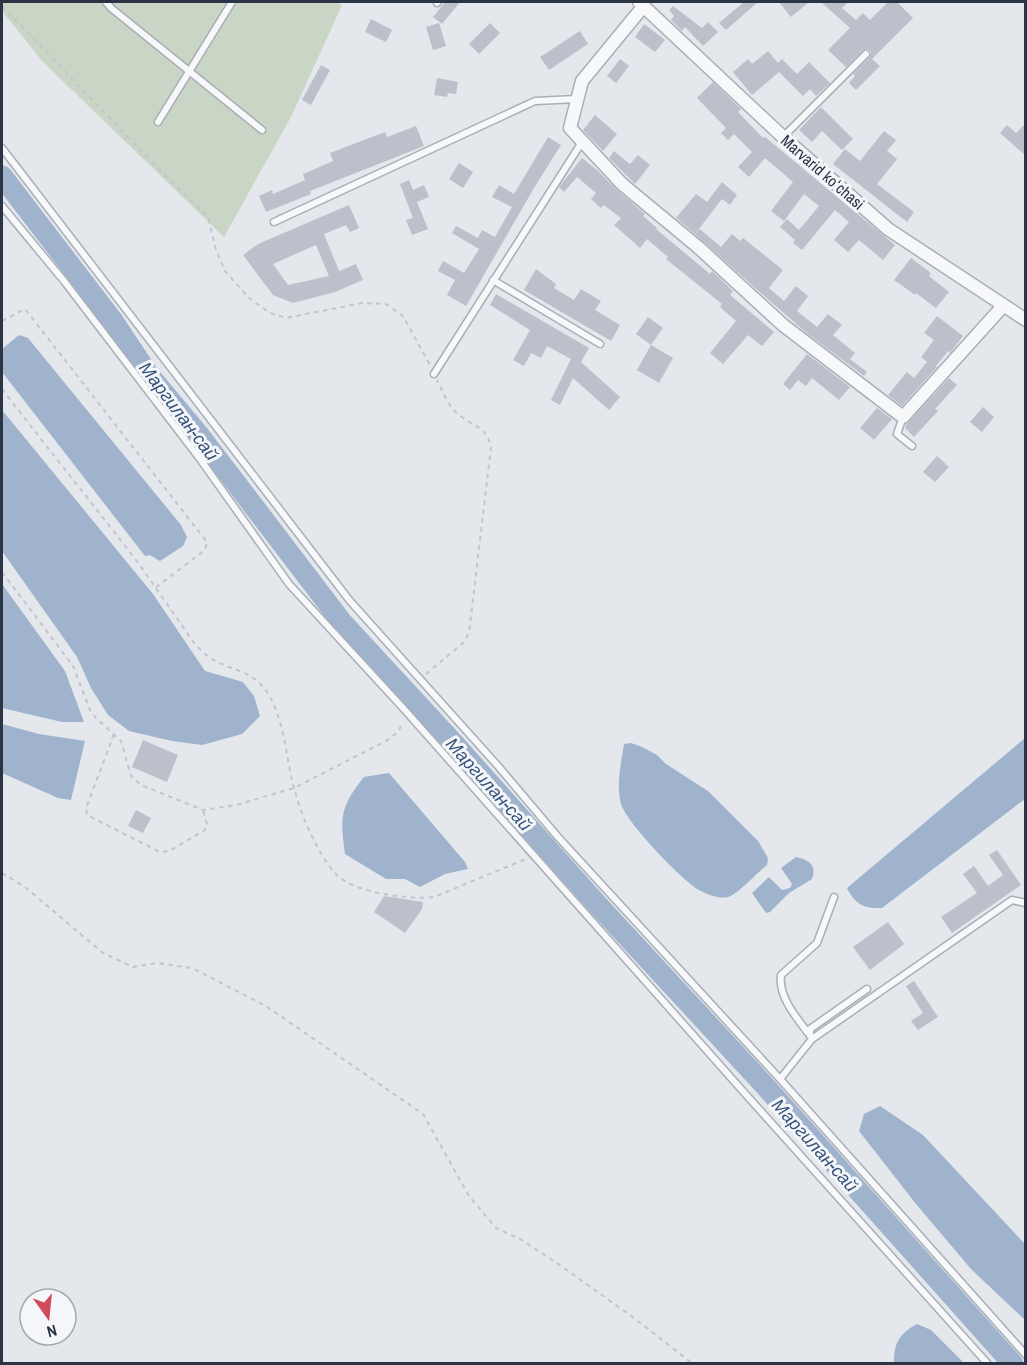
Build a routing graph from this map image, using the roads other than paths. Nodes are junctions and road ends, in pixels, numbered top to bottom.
1 (106, 2) edge
2 (232, 2) edge
3 (640, 5) edge
4 (866, 54) dead end
5 (190, 71) junction
6 (578, 99) junction
7 (158, 122) dead end
8 (262, 130) dead end
9 (783, 137) junction
10 (582, 141) junction
11 (2, 148) edge
12 (2, 206) edge
13 (274, 222) dead end
14 (493, 280) junction
15 (1003, 306) junction
16 (1026, 320) edge
17 (600, 344) dead end
18 (434, 374) road end
19 (903, 417) junction
20 (912, 447) dead end
21 (834, 897) dead end
22 (1026, 903) edge
23 (867, 988) dead end
24 (810, 1036) junction
25 (780, 1079) junction
26 (1026, 1355) edge
27 (988, 1364) edge

1 - 5 lane
2 - 5 lane
3 - 6 street
3 - 9 street, Marvarid koʻchasi
4 - 9 lane
5 - 7 lane
5 - 8 lane
6 - 10 street
6 - 13 lane
9 - 15 street, Marvarid koʻchasi
10 - 14 lane
10 - 19 street
11 - 25 lane
12 - 27 lane
14 - 17 lane
14 - 18 lane
15 - 16 street, Marvarid koʻchasi
15 - 19 street
19 - 20 lane
21 - 24 lane
22 - 24 lane
23 - 24 lane
24 - 25 lane
25 - 26 lane

